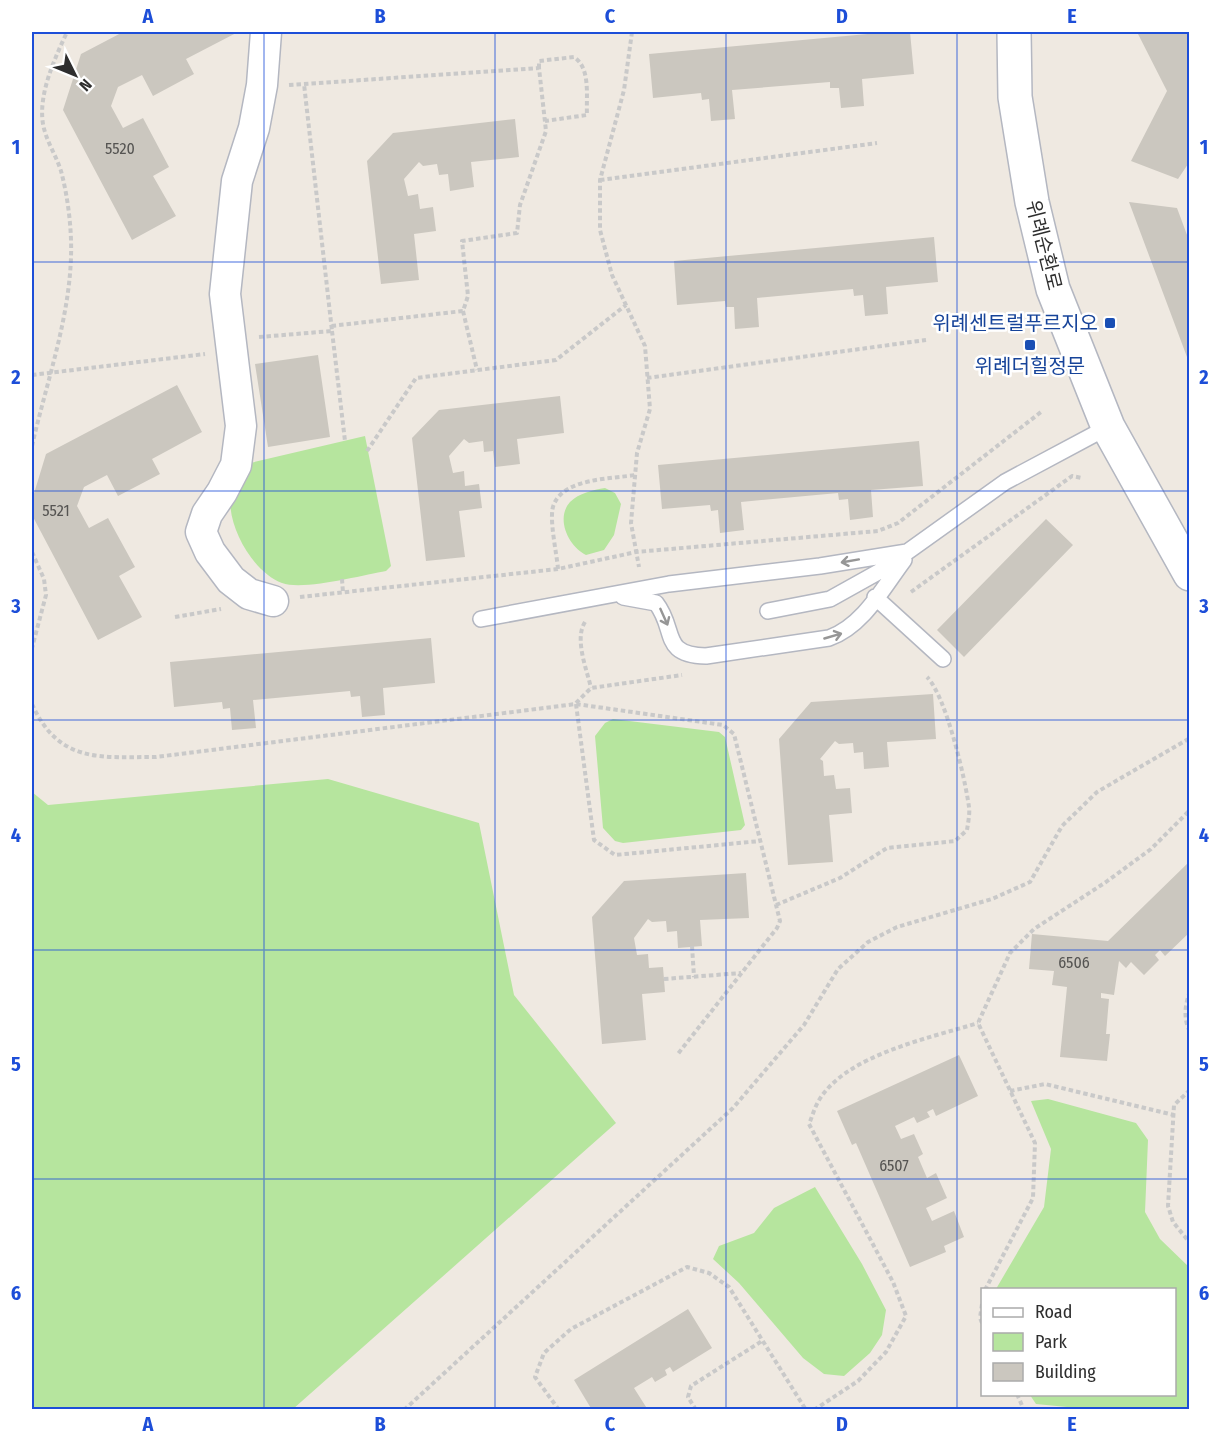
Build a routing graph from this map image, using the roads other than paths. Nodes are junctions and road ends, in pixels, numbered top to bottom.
1 (266, 32) edge
2 (1014, 32) edge
3 (1108, 427) junction
4 (910, 550) junction
5 (1190, 574) edge
6 (614, 596) junction
7 (875, 597) junction
8 (273, 601) road end
9 (768, 611) dead end
10 (481, 619) dead end
11 (943, 659) dead end

1 - 8 street
2 - 3 street, 위례순환로
3 - 4 lane
3 - 5 street, 위례순환로
4 -> 6 lane
4 - 7 lane
4 - 9 lane
6 -> 7 lane
6 - 10 lane
7 - 11 lane

